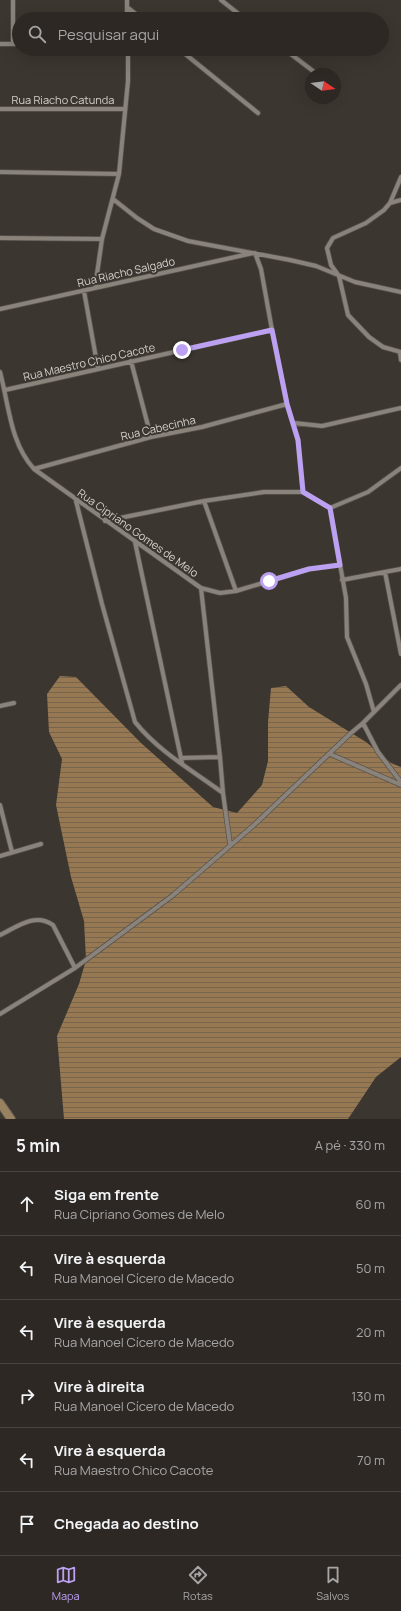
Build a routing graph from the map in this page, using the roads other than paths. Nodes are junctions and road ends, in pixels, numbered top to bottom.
1 (13, 0) edge
2 (127, 0) edge
3 (221, 0) edge
4 (128, 7) junction
5 (13, 12) edge
6 (128, 12) edge
7 (134, 12) edge
8 (236, 12) edge
9 (0, 44) edge
10 (12, 44) edge
11 (128, 56) edge
12 (187, 56) edge
13 (293, 56) edge
14 (309, 68) edge
15 (0, 109) edge
16 (125, 109) junction
17 (258, 114) dead end
18 (0, 172) edge
19 (119, 174) junction
20 (401, 177) edge
21 (113, 199) junction
22 (401, 200) edge
23 (390, 203) junction
24 (0, 238) edge
25 (102, 239) junction
26 (255, 253) junction
27 (339, 276) junction
28 (95, 288) junction
29 (84, 291) junction
30 (401, 292) edge
31 (0, 309) edge
32 (272, 330) junction
33 (401, 352) edge
34 (401, 360) edge
35 (131, 361) junction
36 (98, 369) junction
37 (0, 372) edge
38 (5, 390) junction
39 (287, 404) junction
40 (401, 408) edge
41 (294, 423) junction
42 (151, 437) junction
43 (401, 468) edge
44 (34, 469) junction
45 (303, 492) junction
46 (76, 500) junction
47 (204, 501) junction
48 (330, 508) junction
49 (105, 521) junction
50 (135, 542) junction
51 (340, 565) junction
52 (401, 569) edge
53 (384, 572) junction
54 (342, 580) junction
55 (201, 588) junction
56 (236, 591) junction
57 (401, 654) edge
58 (401, 685) edge
59 (14, 703) dead end
60 (0, 706) edge
61 (374, 712) junction
62 (363, 723) junction
63 (330, 754) junction
64 (220, 757) junction
65 (181, 758) junction
66 (182, 763) junction
67 (401, 783) edge
68 (223, 793) junction
69 (0, 805) edge
70 (41, 844) dead end
71 (230, 844) junction
72 (12, 852) junction
73 (0, 856) edge
74 (0, 935) edge
75 (75, 968) junction
76 (0, 1014) edge
77 (0, 1103) edge
78 (10, 1119) edge

1 - 5 street
2 - 4 street
3 - 8 street
4 - 6 street
4 - 7 street
9 - 10 street
11 - 16 street
12 - 17 street
13 - 14 street
15 - 16 street, Rua Riacho Catunda
16 - 19 street
18 - 19 street
19 - 21 street
20 - 23 street
21 - 25 street
21 - 26 street
22 - 23 street
23 - 27 street
24 - 25 street
25 - 28 street
26 - 27 street
26 - 28 street, Rua Riacho Salgado
26 - 32 street
27 - 30 street
27 - 33 street
28 - 29 street, Rua Riacho Salgado
29 - 31 street, Rua Riacho Salgado
29 - 36 street
32 - 35 street, Rua Maestro Chico Cacote
32 - 39 street
33 - 34 street
35 - 36 street, Rua Maestro Chico Cacote
35 - 42 street
36 - 38 street, Rua Maestro Chico Cacote
37 - 38 street, Rua Cipriano Gomes de Melo
38 - 44 street, Rua Cipriano Gomes de Melo
39 - 41 street
39 - 42 street, Rua Cabecinha
40 - 41 street
41 - 45 street
42 - 44 street, Rua Cabecinha
43 - 48 street
44 - 46 street, Rua Cipriano Gomes de Melo
45 - 47 street
45 - 48 street
46 - 49 street, Rua Cipriano Gomes de Melo
46 - 66 street
47 - 49 street
47 - 56 street
48 - 51 street
49 - 50 street, Rua Cipriano Gomes de Melo
50 - 55 street, Rua Cipriano Gomes de Melo
50 - 65 street
51 - 54 street
51 - 56 street, Rua Cipriano Gomes de Melo
52 - 53 street
53 - 54 street
53 - 57 street
54 - 61 street
55 - 56 street, Rua Cipriano Gomes de Melo
55 - 64 street
58 - 61 street
59 - 60 street
61 - 62 street
62 - 63 street
62 - 67 street
63 - 67 street
63 - 71 street
64 - 65 street
64 - 68 street
65 - 66 street
66 - 68 street
68 - 71 street
69 - 72 street
70 - 72 street
71 - 75 street
72 - 73 street
74 - 75 street
75 - 76 street
77 - 78 main road

